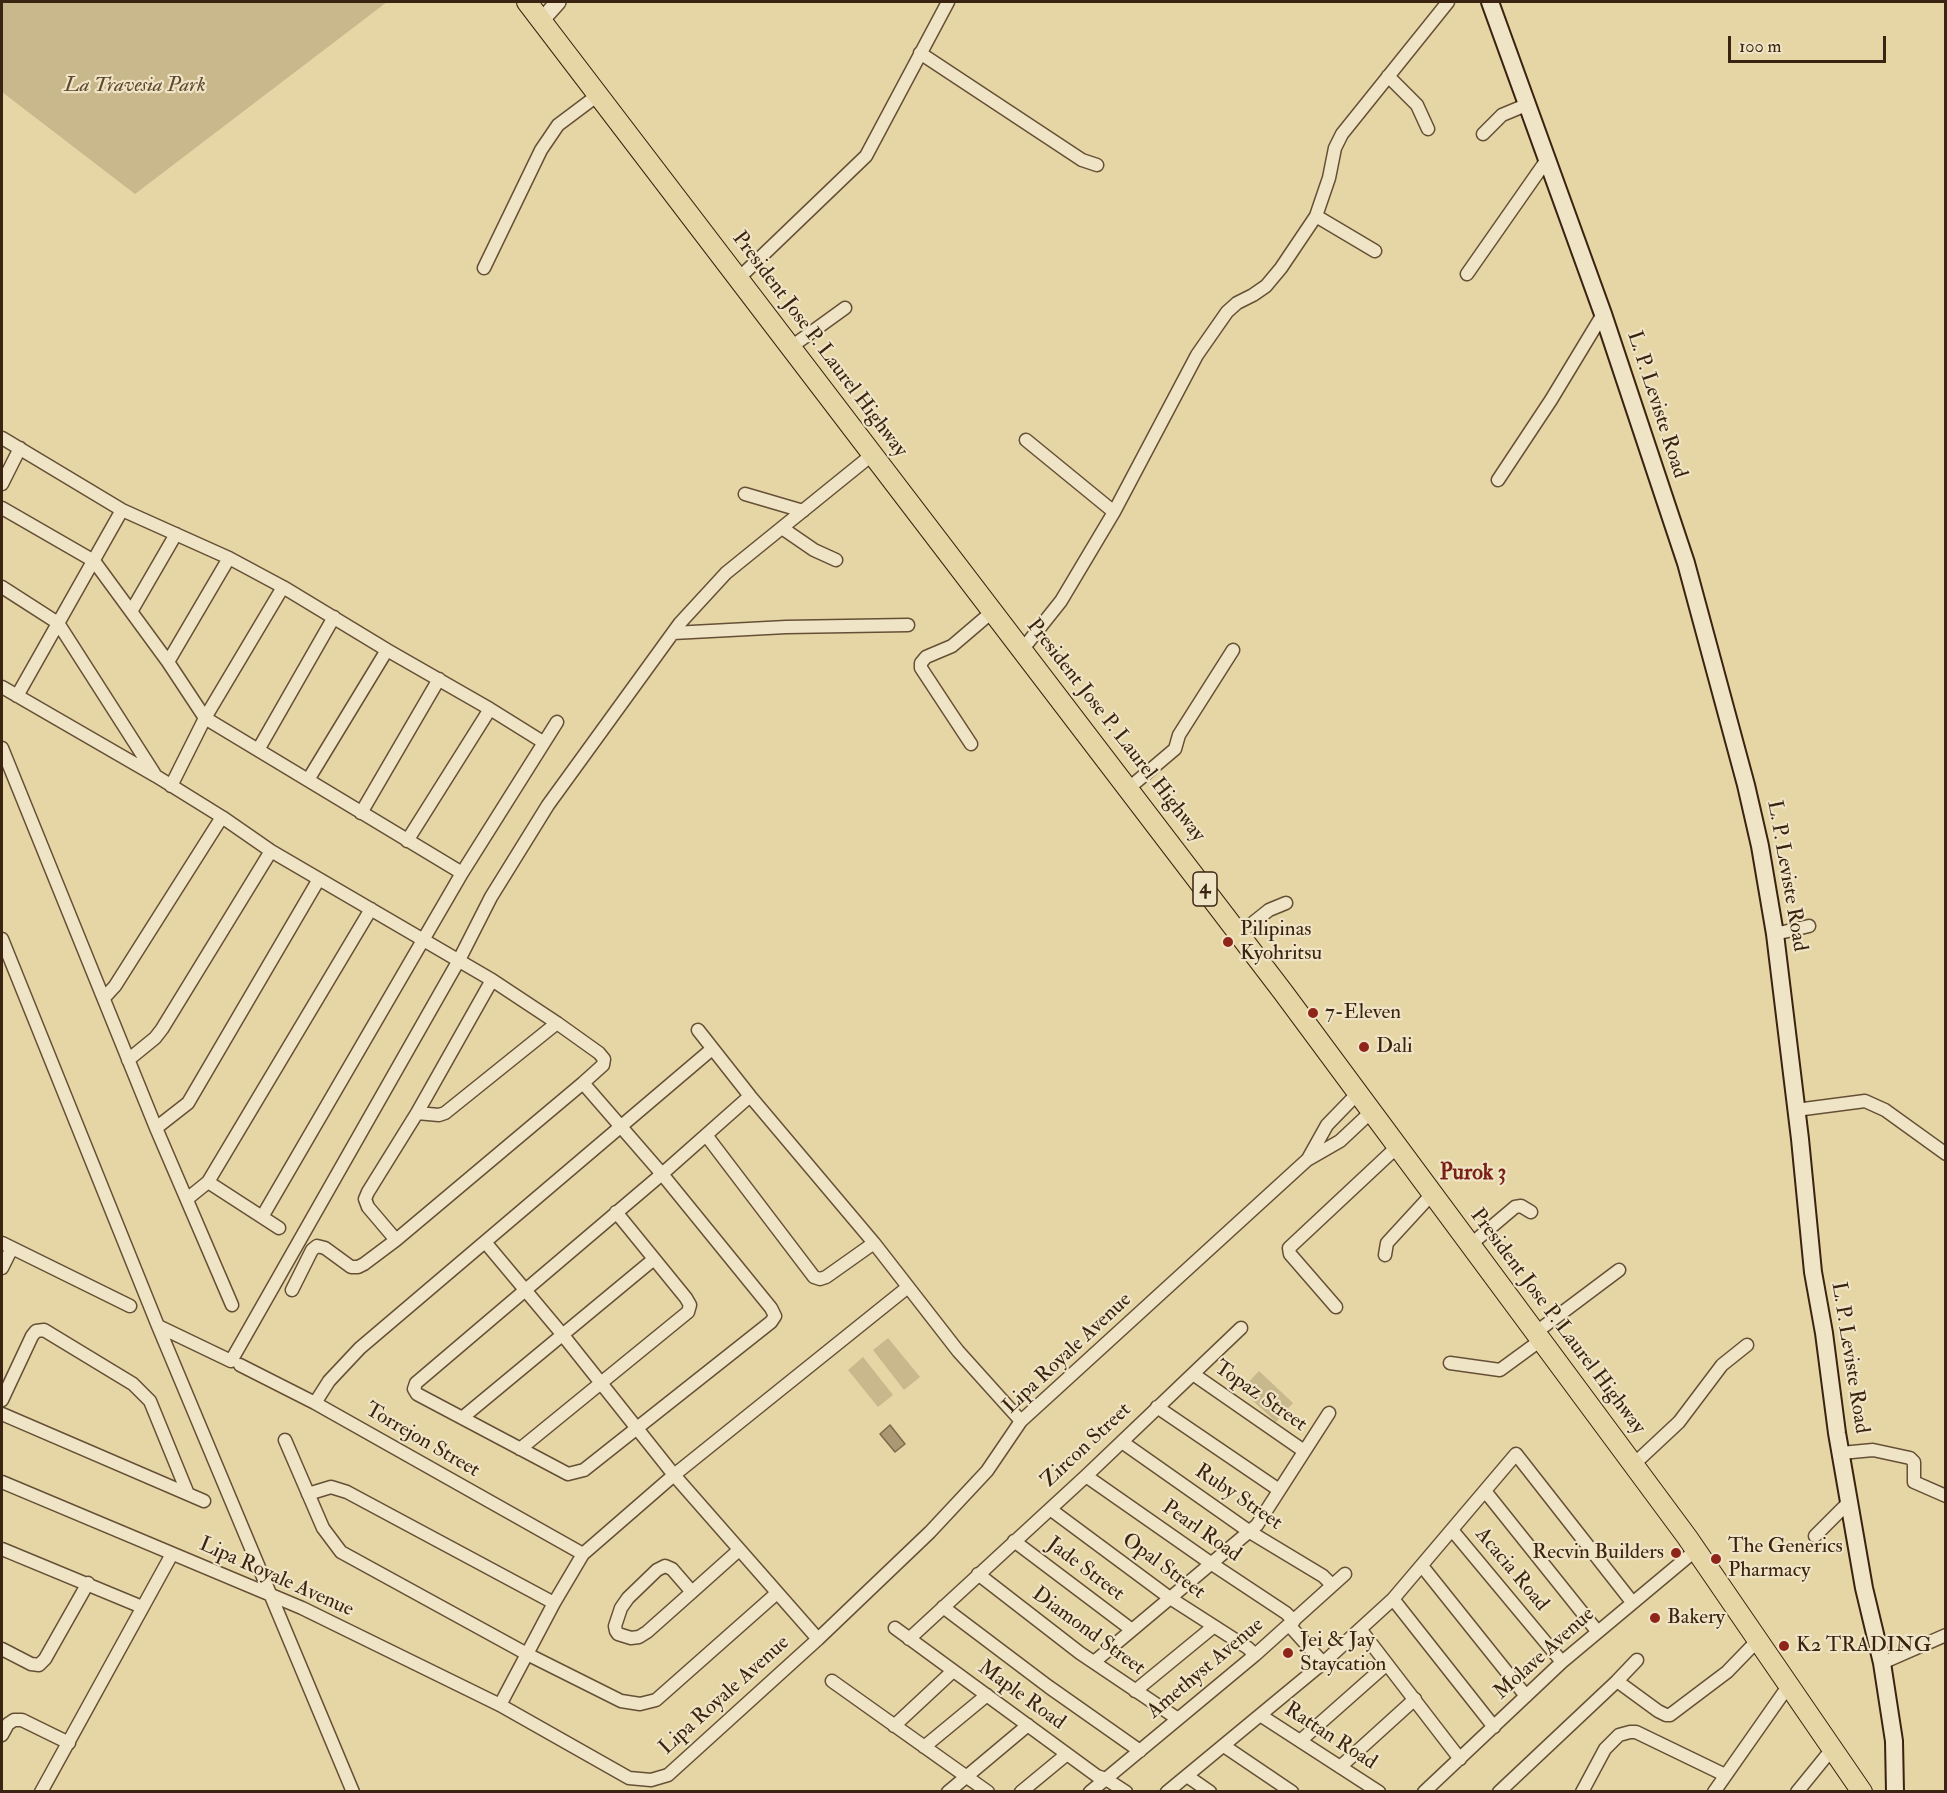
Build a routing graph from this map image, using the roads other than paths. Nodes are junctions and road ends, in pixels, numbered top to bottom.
1 (527, 2) edge
2 (558, 2) edge
3 (948, 2) edge
4 (1448, 2) edge
5 (1490, 2) edge
6 (541, 21) junction
7 (920, 53) junction
8 (1388, 76) junction
9 (598, 95) junction
10 (1526, 105) junction
11 (1428, 129) dead end
12 (1483, 134) dead end
13 (1546, 161) junction
14 (1097, 165) dead end
15 (1316, 216) junction
16 (1375, 251) dead end
17 (484, 268) dead end
18 (1467, 274) dead end
19 (739, 278) junction
20 (845, 308) dead end
21 (1603, 314) junction
22 (791, 347) junction
23 (2, 438) edge
24 (1026, 440) dead end
25 (20, 448) junction
26 (873, 454) junction
27 (1498, 480) dead end
28 (2, 484) edge
29 (745, 494) dead end
30 (2, 508) edge
31 (122, 510) junction
32 (803, 511) junction
33 (1114, 512) junction
34 (782, 528) junction
35 (176, 534) junction
36 (229, 558) junction
37 (836, 560) dead end
38 (94, 561) junction
39 (2, 587) edge
40 (283, 587) junction
41 (132, 610) junction
42 (993, 611) junction
43 (334, 617) junction
44 (58, 623) junction
45 (908, 625) dead end
46 (674, 633) junction
47 (387, 650) junction
48 (1023, 650) junction
49 (1233, 650) dead end
50 (168, 662) junction
51 (439, 679) junction
52 (2, 687) edge
53 (17, 696) junction
54 (490, 709) junction
55 (205, 718) junction
56 (557, 722) dead end
57 (543, 742) junction
58 (971, 744) dead end
59 (2, 748) edge
60 (258, 750) junction
61 (156, 776) junction
62 (308, 780) junction
63 (171, 786) junction
64 (1129, 788) junction
65 (361, 813) junction
66 (222, 817) junction
67 (407, 841) junction
68 (271, 850) junction
69 (462, 873) junction
70 (319, 879) junction
71 (1286, 903) dead end
72 (371, 909) junction
73 (1809, 926) dead end
74 (1239, 934) junction
75 (1775, 934) junction
76 (423, 938) junction
77 (2, 939) edge
78 (459, 960) junction
79 (492, 980) junction
80 (104, 998) junction
81 (557, 1023) junction
82 (698, 1030) dead end
83 (712, 1049) junction
84 (128, 1060) junction
85 (583, 1083) junction
86 (1357, 1094) junction
87 (750, 1096) junction
88 (1797, 1110) junction
89 (1371, 1112) junction
90 (417, 1113) junction
91 (621, 1126) junction
92 (156, 1128) junction
93 (706, 1135) junction
94 (1397, 1147) junction
95 (1946, 1154) edge
96 (1307, 1160) junction
97 (662, 1174) junction
98 (208, 1182) junction
99 (1432, 1194) junction
100 (187, 1199) junction
101 (616, 1212) junction
102 (1532, 1212) dead end
103 (262, 1217) junction
104 (279, 1228) dead end
105 (396, 1240) junction
106 (485, 1242) junction
107 (874, 1243) junction
108 (7, 1245) edge
109 (1470, 1245) junction
110 (1385, 1256) dead end
111 (654, 1259) junction
112 (2, 1268) edge
113 (1619, 1270) dead end
114 (908, 1287) junction
115 (292, 1290) dead end
116 (526, 1290) junction
117 (232, 1305) dead end
118 (130, 1306) dead end
119 (1336, 1307) dead end
120 (158, 1326) junction
121 (1241, 1329) dead end
122 (562, 1334) junction
123 (1538, 1336) junction
124 (1747, 1345) dead end
125 (235, 1363) junction
126 (1450, 1363) dead end
127 (1193, 1374) junction
128 (601, 1382) junction
129 (2, 1400) edge
130 (315, 1403) junction
131 (1157, 1407) junction
132 (1329, 1413) dead end
133 (2, 1414) edge
134 (462, 1418) junction
135 (1021, 1421) junction
136 (638, 1429) junction
137 (285, 1440) dead end
138 (1122, 1442) junction
139 (520, 1449) junction
140 (1304, 1452) junction
141 (1841, 1453) junction
142 (1633, 1465) junction
143 (674, 1475) junction
144 (1086, 1476) junction
145 (2, 1482) edge
146 (1279, 1490) junction
147 (1485, 1491) junction
148 (188, 1494) junction
149 (308, 1494) junction
150 (1946, 1496) edge
151 (204, 1501) dead end
152 (1850, 1502) junction
153 (1050, 1509) junction
154 (1452, 1530) junction
155 (1250, 1532) junction
156 (1815, 1536) dead end
157 (1014, 1541) junction
158 (2, 1549) edge
159 (739, 1550) junction
160 (1696, 1550) junction
161 (172, 1554) junction
162 (583, 1554) junction
163 (1212, 1564) junction
164 (1422, 1566) junction
165 (978, 1574) junction
166 (1345, 1574) dead end
167 (88, 1583) junction
168 (1332, 1585) junction
169 (692, 1592) junction
170 (777, 1593) junction
171 (271, 1594) junction
172 (1170, 1598) junction
173 (1393, 1599) junction
174 (1632, 1602) junction
175 (554, 1603) junction
176 (142, 1607) junction
177 (943, 1607) junction
178 (1292, 1623) junction
179 (1213, 1627) junction
180 (895, 1628) dead end
181 (1360, 1629) junction
182 (1132, 1630) junction
183 (1597, 1631) junction
184 (1946, 1635) edge
185 (818, 1639) junction
186 (909, 1639) junction
187 (1758, 1640) junction
188 (2, 1649) edge
189 (527, 1654) junction
190 (1255, 1655) junction
191 (1637, 1660) dead end
192 (1094, 1662) junction
193 (1562, 1662) junction
194 (1323, 1663) junction
195 (1882, 1663) junction
196 (1387, 1664) junction
197 (953, 1671) junction
198 (832, 1681) dead end
199 (1617, 1681) junction
200 (1789, 1684) junction
201 (1135, 1691) junction
202 (987, 1695) junction
203 (1526, 1696) junction
204 (1415, 1700) junction
205 (500, 1706) junction
206 (1260, 1715) junction
207 (1178, 1719) junction
208 (1028, 1725) junction
209 (894, 1726) junction
210 (1494, 1727) junction
211 (2, 1735) edge
212 (1300, 1741) junction
213 (69, 1743) junction
214 (1224, 1746) junction
215 (924, 1747) junction
216 (1832, 1749) junction
217 (1140, 1751) junction
218 (1067, 1754) junction
219 (1460, 1759) junction
220 (1340, 1767) junction
221 (1725, 1775) junction
222 (965, 1776) junction
223 (1187, 1776) junction
224 (1106, 1779) junction
225 (1858, 1790) edge
226 (41, 1791) edge
227 (353, 1791) edge
228 (948, 1791) edge
229 (988, 1791) edge
230 (1021, 1791) edge
231 (1090, 1791) edge
232 (1126, 1791) edge
233 (1167, 1791) edge
234 (1210, 1791) edge
235 (1292, 1791) edge
236 (1378, 1791) edge
237 (1425, 1791) edge
238 (1499, 1791) edge
239 (1582, 1791) edge
240 (1714, 1791) edge
241 (1797, 1791) edge
242 (1895, 1791) edge

1 - 6 highway, President Jose P. Laurel Highway / 4
2 - 6 street
3 - 7 street
4 - 8 street
5 - 10 main road, L. P. Leviste Road
6 - 9 highway, President Jose P. Laurel Highway / 4
7 - 14 street
7 - 19 street
8 - 11 street
8 - 15 street
9 - 17 street
9 - 19 highway, President Jose P. Laurel Highway / 4
10 - 12 street
10 - 13 main road, L. P. Leviste Road
13 - 18 street
13 - 21 main road, L. P. Leviste Road
15 - 16 street
15 - 33 street
19 - 22 highway, President Jose P. Laurel Highway / 4
20 - 22 street
21 - 27 street
21 - 75 main road, L. P. Leviste Road
22 - 26 highway, President Jose P. Laurel Highway / 4
23 - 25 street
24 - 33 street
25 - 28 street
25 - 31 street
26 - 32 street
26 - 42 highway, President Jose P. Laurel Highway / 4
29 - 32 street
30 - 38 street
31 - 35 street
31 - 38 street
32 - 34 street
33 - 48 street
34 - 37 street
34 - 46 street
35 - 36 street
35 - 41 street
36 - 40 street
36 - 50 street
38 - 41 street
38 - 44 street
39 - 44 street
40 - 43 street
40 - 55 street
41 - 50 street
42 - 48 highway, President Jose P. Laurel Highway / 4
42 - 58 street
43 - 47 street
43 - 60 street
44 - 53 street
44 - 61 street
45 - 46 street
46 - 78 street
47 - 51 street
47 - 62 street
48 - 64 highway, President Jose P. Laurel Highway / 4
49 - 64 street
50 - 55 street
51 - 54 street
51 - 65 street
52 - 53 street
53 - 61 street
54 - 57 street
54 - 67 street
55 - 60 street
55 - 63 street
56 - 57 street
57 - 69 street
59 - 80 street
60 - 62 street
61 - 63 street
62 - 65 street
63 - 66 street
64 - 74 highway, President Jose P. Laurel Highway / 4
65 - 67 street
66 - 68 street
66 - 80 street
67 - 69 street
68 - 70 street
68 - 84 street
69 - 76 street
70 - 72 street
70 - 92 street
71 - 74 street
72 - 76 street
72 - 98 street
73 - 75 street
74 - 86 highway, President Jose P. Laurel Highway / 4
75 - 88 main road, L. P. Leviste Road
76 - 78 street
76 - 103 street
77 - 120 street
78 - 79 street
78 - 125 street
79 - 81 street
79 - 90 street
80 - 84 street
81 - 85 street
81 - 90 street
82 - 83 street
83 - 87 street
83 - 91 street
84 - 92 street
85 - 91 street
85 - 105 street
86 - 89 highway, President Jose P. Laurel Highway / 4
86 - 96 street, Lipa Royale Avenue
87 - 93 street
87 - 107 street
88 - 95 street
88 - 141 main road, L. P. Leviste Road
89 - 94 highway, President Jose P. Laurel Highway / 4
89 - 96 street, Lipa Royale Avenue
90 - 105 street
91 - 97 street
91 - 106 street
92 - 100 street
93 - 97 street
93 - 107 street
94 - 99 highway, President Jose P. Laurel Highway / 4
94 - 119 street
96 - 135 street, Lipa Royale Avenue
97 - 101 street
97 - 136 street
98 - 100 street
98 - 103 street
99 - 109 highway, President Jose P. Laurel Highway / 4
99 - 110 street
100 - 117 street
101 - 111 street
101 - 116 street
102 - 109 street
103 - 104 street
105 - 115 street
106 - 116 street
106 - 130 street
107 - 114 street
108 - 112 street
108 - 118 street
109 - 123 highway, President Jose P. Laurel Highway / 4
111 - 122 street
111 - 128 street
113 - 123 street
114 - 135 street
114 - 143 street
116 - 122 street
116 - 134 street
120 - 125 street, Torrejon Street
120 - 171 street
121 - 127 street, Zircon Street
122 - 128 street
122 - 134 street
123 - 126 street
123 - 142 highway, President Jose P. Laurel Highway / 4
124 - 142 street
125 - 130 street, Torrejon Street
127 - 131 street, Zircon Street
127 - 140 street, Topaz Street
128 - 136 street
128 - 139 street
129 - 148 street
130 - 162 street, Torrejon Street
131 - 138 street, Zircon Street
131 - 146 street
132 - 140 street
133 - 148 street
134 - 139 street
135 - 185 street, Lipa Royale Avenue
136 - 139 street
136 - 143 street
137 - 149 street
138 - 144 street, Zircon Street
138 - 155 street, Ruby Street
140 - 146 street
141 - 150 street
141 - 152 main road, L. P. Leviste Road
142 - 160 highway, President Jose P. Laurel Highway / 4
143 - 159 street
143 - 162 street
144 - 153 street, Zircon Street
144 - 163 street, Pearl Road
145 - 161 street, Lipa Royale Avenue
146 - 155 street
147 - 154 street
147 - 174 street
147 - 183 street
148 - 151 street
149 - 175 street
149 - 189 street
152 - 156 street
152 - 195 main road, L. P. Leviste Road
153 - 157 street, Zircon Street
153 - 172 street, Opal Street
154 - 164 street
154 - 193 street, Acacia Road
155 - 163 street
155 - 168 street, Ruby Street
157 - 165 street, Zircon Street
157 - 182 street, Jade Street
158 - 167 street
159 - 169 street
159 - 170 street
160 - 174 street, Molave Avenue
160 - 187 highway, President Jose P. Laurel Highway / 4
161 - 171 street, Lipa Royale Avenue
161 - 176 street
162 - 175 street
163 - 172 street
163 - 178 street, Pearl Road
164 - 173 street
164 - 203 street
165 - 177 street, Zircon Street
165 - 192 street, Diamond Street
166 - 168 street, Amethyst Avenue
167 - 176 street
167 - 188 street
168 - 178 street, Amethyst Avenue
169 - 169 street
170 - 185 street
170 - 189 street
171 - 205 street, Lipa Royale Avenue
171 - 227 street
172 - 179 street, Opal Street
172 - 182 street
173 - 181 street
173 - 210 street
174 - 183 street, Molave Avenue
175 - 189 street
176 - 213 street
177 - 186 street, Zircon Street
177 - 217 street
178 - 190 street, Amethyst Avenue
178 - 194 street, Pearl Road
179 - 190 street, Opal Street
179 - 201 street
180 - 186 street, Maple Road
181 - 194 street
181 - 196 street
182 - 192 street
183 - 193 street, Molave Avenue
184 - 195 street
185 - 205 street, Lipa Royale Avenue
186 - 197 street, Maple Road
187 - 199 street
187 - 200 highway, President Jose P. Laurel Highway / 4
189 - 205 street
190 - 207 street, Amethyst Avenue
191 - 199 street
192 - 201 street, Diamond Street
193 - 203 street, Molave Avenue
194 - 206 street
195 - 242 main road, L. P. Leviste Road
196 - 204 street
196 - 212 street
197 - 202 street, Maple Road
197 - 209 street
198 - 209 street
199 - 238 street
200 - 216 highway, President Jose P. Laurel Highway / 4
200 - 221 street
201 - 207 street, Diamond Street
202 - 208 street, Maple Road
202 - 215 street
203 - 210 street, Molave Avenue
204 - 219 street
204 - 220 street
206 - 212 street, Rattan Road
206 - 214 street
207 - 217 street, Amethyst Avenue
208 - 218 street, Maple Road
208 - 222 street
209 - 215 street
210 - 219 street, Molave Avenue
211 - 213 street
212 - 220 street, Rattan Road
213 - 226 street
214 - 223 street
214 - 235 street
215 - 222 street
216 - 225 highway, President Jose P. Laurel Highway / 4
216 - 241 street
217 - 224 street, Amethyst Avenue
218 - 224 street, Maple Road
218 - 230 street
219 - 237 street, Molave Avenue
220 - 236 street, Rattan Road
221 - 239 street
221 - 240 street
222 - 228 street
222 - 229 street
223 - 233 street
223 - 234 street
224 - 231 street, Amethyst Avenue
224 - 232 street, Maple Road

